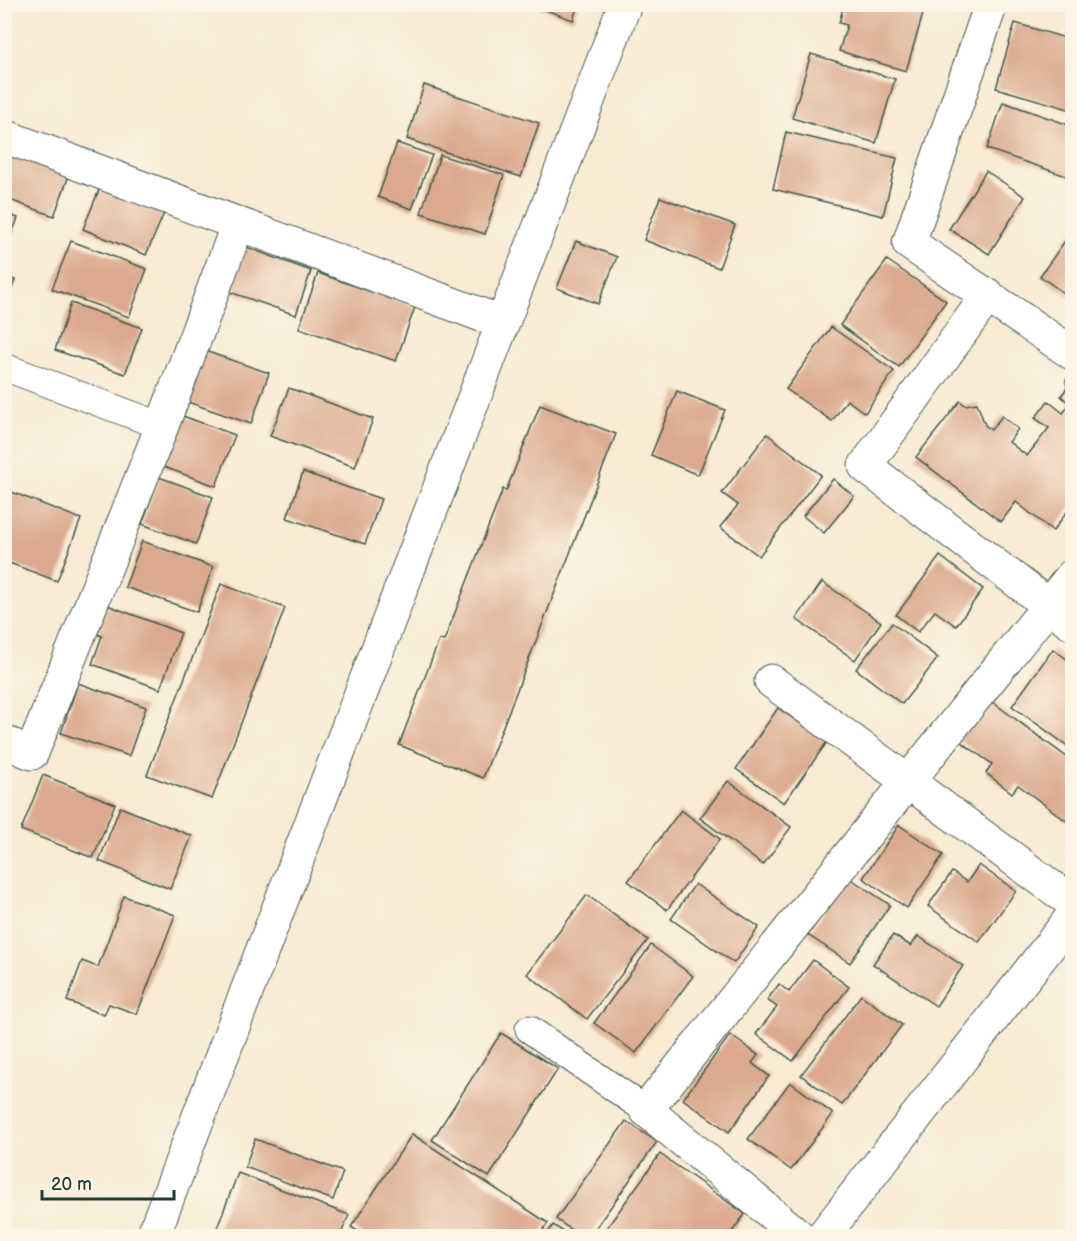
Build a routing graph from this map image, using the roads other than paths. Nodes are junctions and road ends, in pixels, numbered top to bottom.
1 (625, 4) edge
2 (991, 4) edge
3 (4, 136) edge
4 (238, 224) junction
5 (988, 295) junction
6 (503, 323) junction
7 (1072, 353) edge
8 (4, 367) edge
9 (162, 426) junction
10 (1072, 576) edge
11 (1061, 614) edge
12 (771, 681) dead end
13 (4, 742) edge
14 (908, 783) junction
15 (1072, 902) edge
16 (1072, 917) edge
17 (529, 1029) dead end
18 (646, 1110) junction
19 (153, 1236) edge
20 (799, 1236) edge
21 (823, 1236) edge

1 - 6 street
2 - 5 street
3 - 4 street
4 - 6 street
4 - 9 street
5 - 7 street
5 - 11 street
6 - 19 street
8 - 9 lane
9 - 13 street
10 - 11 street
11 - 14 street
12 - 14 street
14 - 15 street
14 - 18 street
16 - 21 street
17 - 18 lane
18 - 20 street

